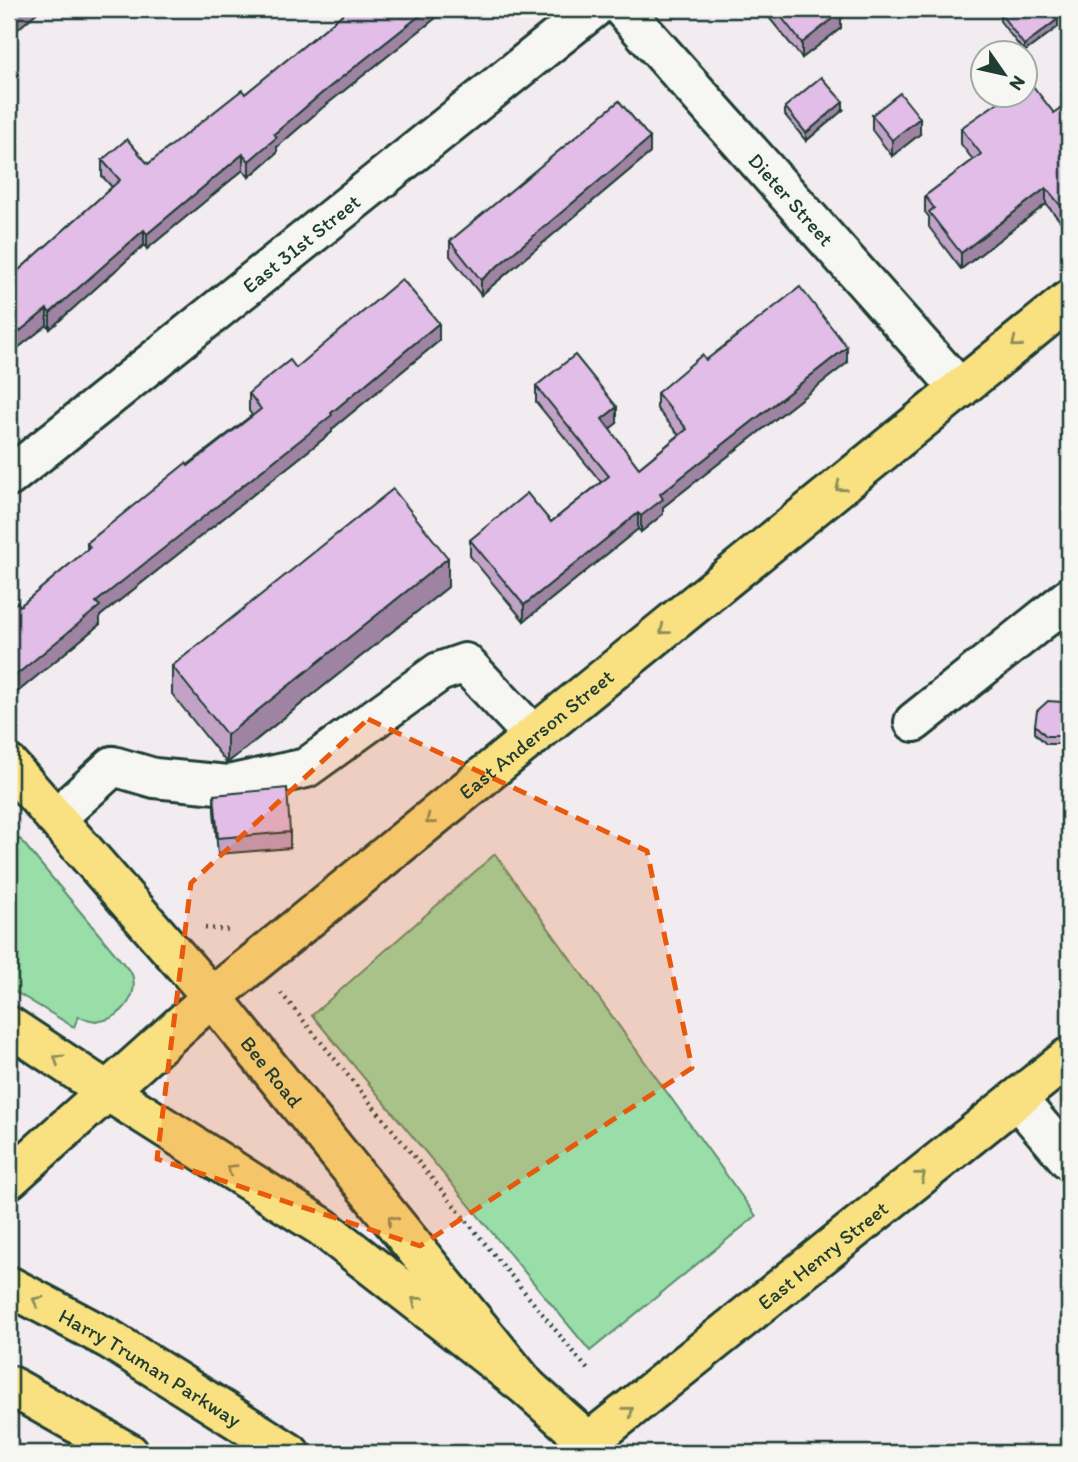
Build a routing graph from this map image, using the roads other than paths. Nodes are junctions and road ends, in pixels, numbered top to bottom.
1 (593, 9) edge
2 (623, 9) edge
3 (1069, 300) edge
4 (960, 389) junction
5 (9, 477) edge
6 (1069, 598) edge
7 (914, 722) dead end
8 (534, 736) junction
9 (9, 765) edge
10 (55, 818) junction
11 (212, 997) junction
12 (9, 1026) edge
13 (1069, 1057) edge
14 (107, 1091) junction
15 (1017, 1099) junction
16 (1069, 1160) edge
17 (9, 1178) edge
18 (9, 1286) edge
19 (527, 1387) junction
20 (24, 1393) edge
21 (588, 1450) edge
22 (129, 1453) edge
23 (290, 1453) edge

1 - 5 street, East 31st Street
2 - 4 street, Dieter Street
3 -> 4 main road, East Anderson Street
4 -> 8 main road, East Anderson Street
6 - 7 street
8 - 10 street
8 -> 11 main road, East Anderson Street
9 - 10 main road, Bee Road
10 - 11 main road, Bee Road
11 - 14 main road, East Anderson Street
19 -> 11 main road, Bee Road
14 -> 12 main road
13 - 15 main road, East Henry Street
14 - 17 main road, East Anderson Street
19 -> 14 main road
15 - 16 street
21 -> 15 main road, East Henry Street
23 -> 18 main road, Harry Truman Parkway
19 - 21 main road
20 - 22 main road

